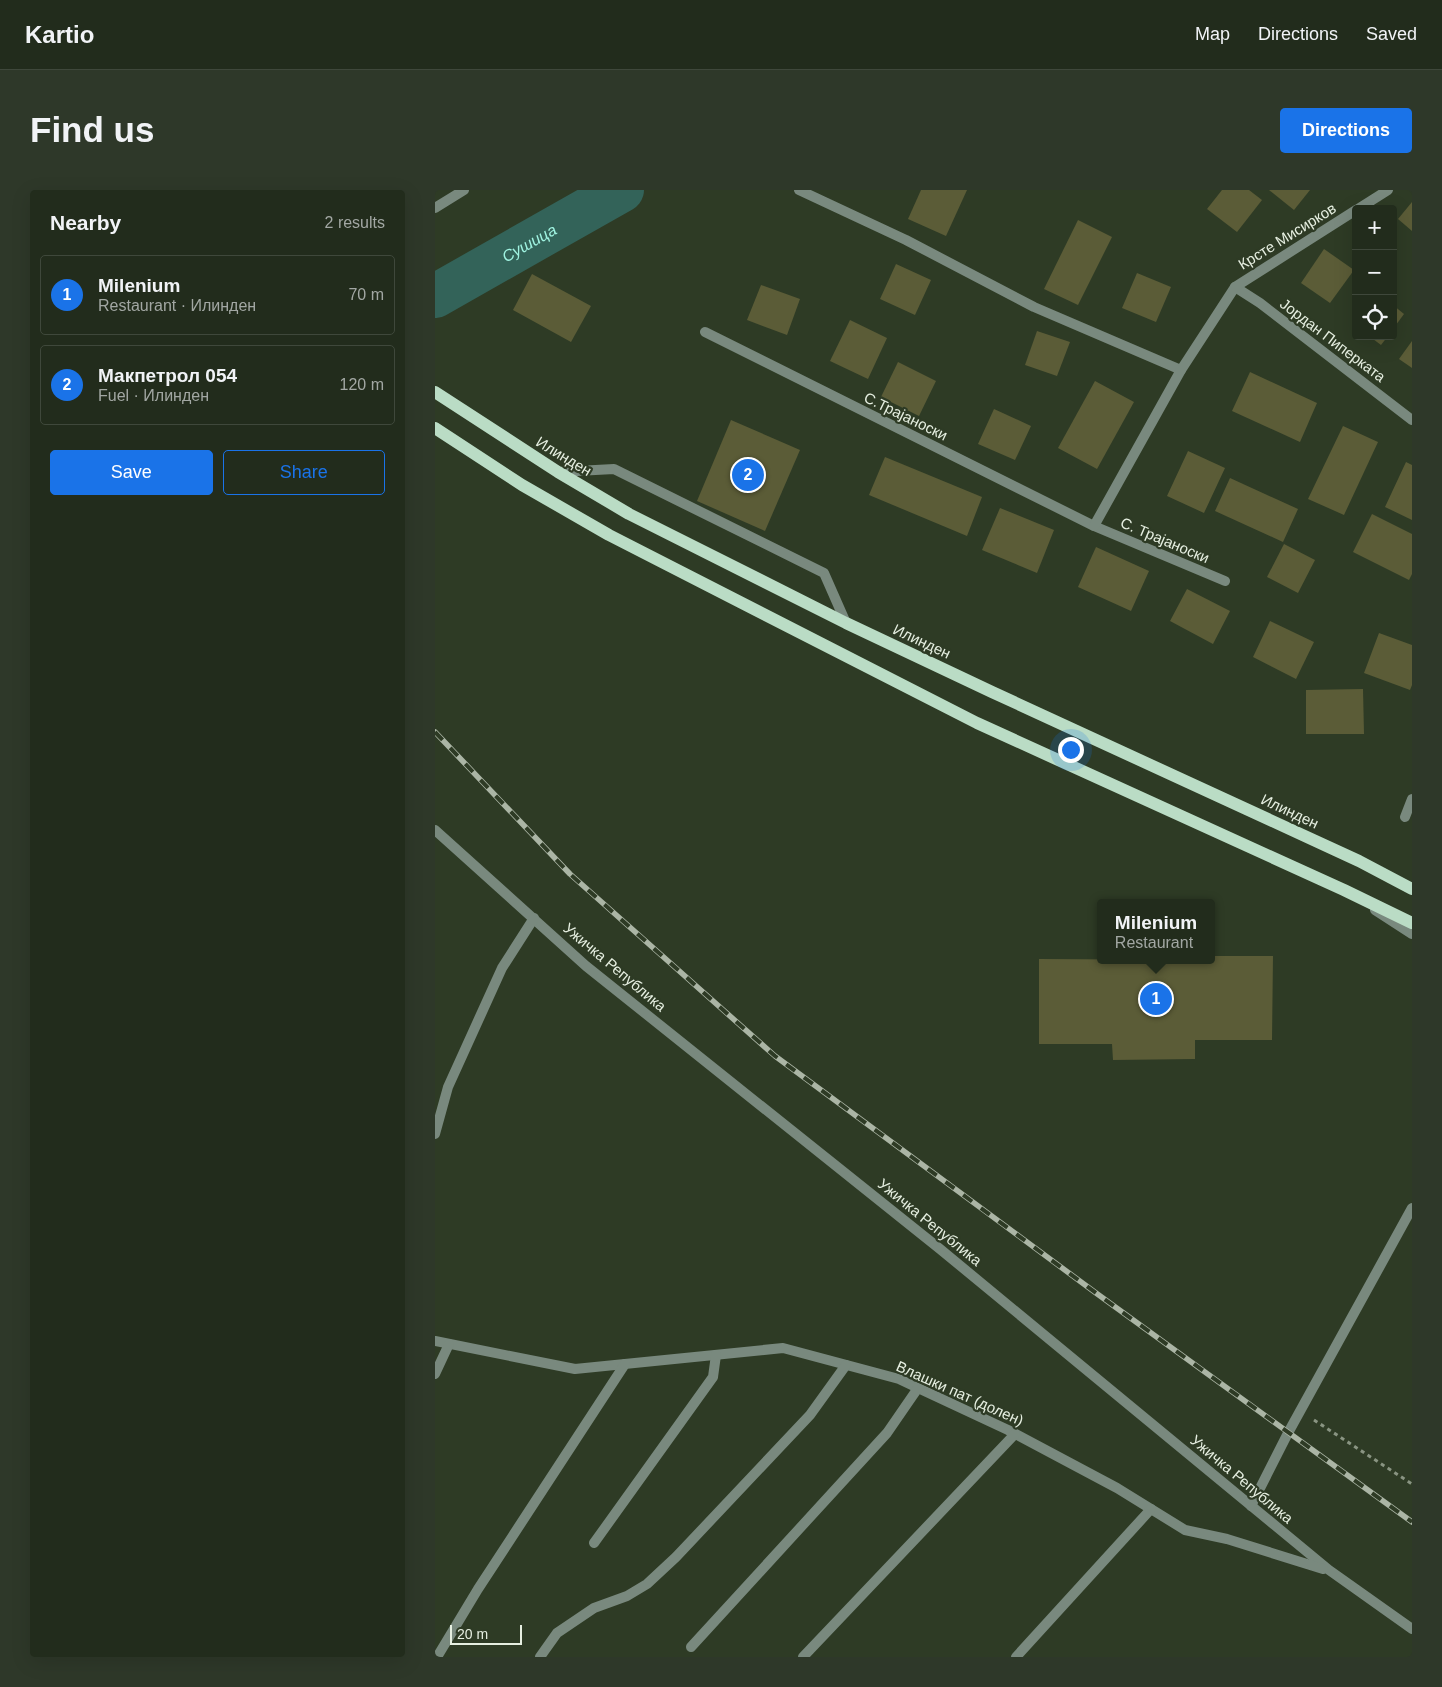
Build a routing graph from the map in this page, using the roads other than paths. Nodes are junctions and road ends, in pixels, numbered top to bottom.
1 (464, 190) edge
2 (799, 190) edge
3 (1388, 190) edge
4 (445, 203) junction
5 (1365, 205) edge
6 (435, 208) edge
7 (1352, 213) edge
8 (435, 217) edge
9 (1235, 287) junction
10 (705, 332) dead end
11 (1181, 370) junction
12 (435, 392) edge
13 (1412, 420) edge
14 (435, 428) edge
15 (558, 472) junction
16 (1094, 526) junction
17 (1225, 581) dead end
18 (846, 623) junction
19 (1412, 799) edge
20 (1405, 817) dead end
21 (435, 830) edge
22 (1412, 889) edge
23 (1345, 890) junction
24 (533, 918) junction
25 (1412, 923) edge
26 (1412, 934) edge
27 (435, 1134) edge
28 (1412, 1208) edge
29 (435, 1342) edge
30 (449, 1344) junction
31 (716, 1355) junction
32 (625, 1364) junction
33 (846, 1365) junction
34 (435, 1374) edge
35 (918, 1388) junction
36 (1015, 1434) junction
37 (1251, 1506) junction
38 (1151, 1509) junction
39 (594, 1543) dead end
40 (1329, 1570) junction
41 (1412, 1629) edge
42 (691, 1647) dead end
43 (437, 1657) edge
44 (540, 1657) edge
45 (803, 1657) edge
46 (1016, 1657) edge

1 - 4 street
2 - 11 street
3 - 5 street, Крсте Мисирков
4 - 6 street
4 - 8 street
7 - 9 street, Крсте Мисирков
9 - 11 street
9 - 13 street, Јордан Пиперката
10 - 16 street, С.Трајаноски
11 - 16 street
12 - 15 main road, Илинден
14 - 23 main road
15 - 18 main road, Илинден
15 - 18 street
16 - 17 street, С. Трајаноски
18 - 22 main road, Илинден
19 - 20 street
21 - 24 street, Ужичка Република
23 - 25 main road
23 - 26 street
24 - 27 street
24 - 37 street, Ужичка Република
28 - 37 street
29 - 30 street, Влашки пат (долен)
30 - 32 street, Влашки пат (долен)
30 - 34 street
31 - 32 street, Влашки пат (долен)
31 - 33 street, Влашки пат (долен)
31 - 39 street
32 - 43 street
33 - 35 street, Влашки пат (долен)
33 - 44 street
35 - 36 street, Влашки пат (долен)
35 - 42 street
36 - 38 street, Влашки пат (долен)
36 - 45 street
37 - 40 street, Ужичка Република
38 - 40 street, Влашки пат (долен)
38 - 46 street
40 - 41 street, Ужичка Република

